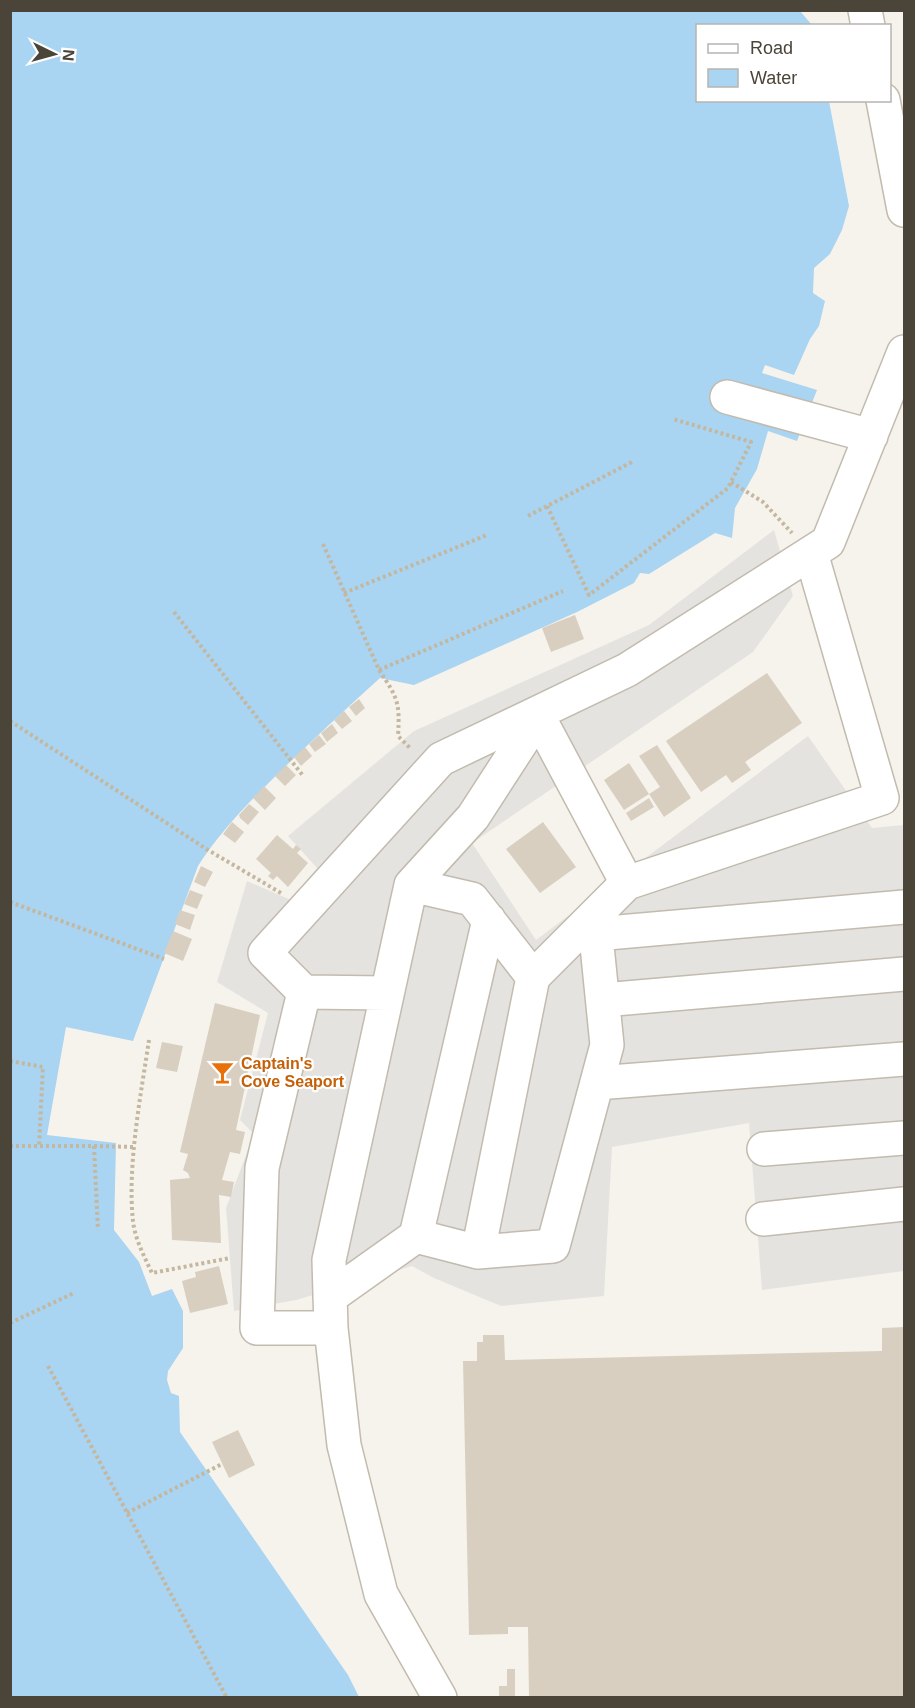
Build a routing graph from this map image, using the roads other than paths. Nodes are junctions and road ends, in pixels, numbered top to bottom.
1 (883, 102) edge
2 (904, 210) edge
3 (904, 352) edge
4 (728, 397) dead end
5 (871, 436) junction
6 (811, 553) junction
7 (540, 714) junction
8 (893, 798) edge
9 (627, 883) junction
10 (411, 885) junction
11 (904, 907) edge
12 (489, 920) junction
13 (595, 925) junction
14 (904, 974) edge
15 (533, 977) junction
16 (304, 992) junction
17 (387, 993) junction
18 (603, 999) junction
19 (904, 1059) edge
20 (597, 1083) junction
21 (904, 1137) edge
22 (764, 1149) dead end
23 (904, 1204) edge
24 (763, 1219) dead end
25 (416, 1236) junction
26 (478, 1252) junction
27 (331, 1312) junction
28 (440, 1698) edge

1 - 2 street
3 - 5 street
4 - 5 street
5 - 6 street
6 - 7 street
6 - 8 street
7 - 9 street
7 - 10 street
7 - 16 street
8 - 9 street
9 - 13 street
10 - 12 street
10 - 17 street
11 - 13 street
12 - 15 street
12 - 25 street
13 - 15 street
13 - 18 street
14 - 18 street
15 - 26 street
16 - 17 street
16 - 27 street
17 - 27 street
18 - 20 street
19 - 20 street
20 - 26 street
21 - 22 street
23 - 24 street
25 - 26 street
25 - 27 street
27 - 28 street

